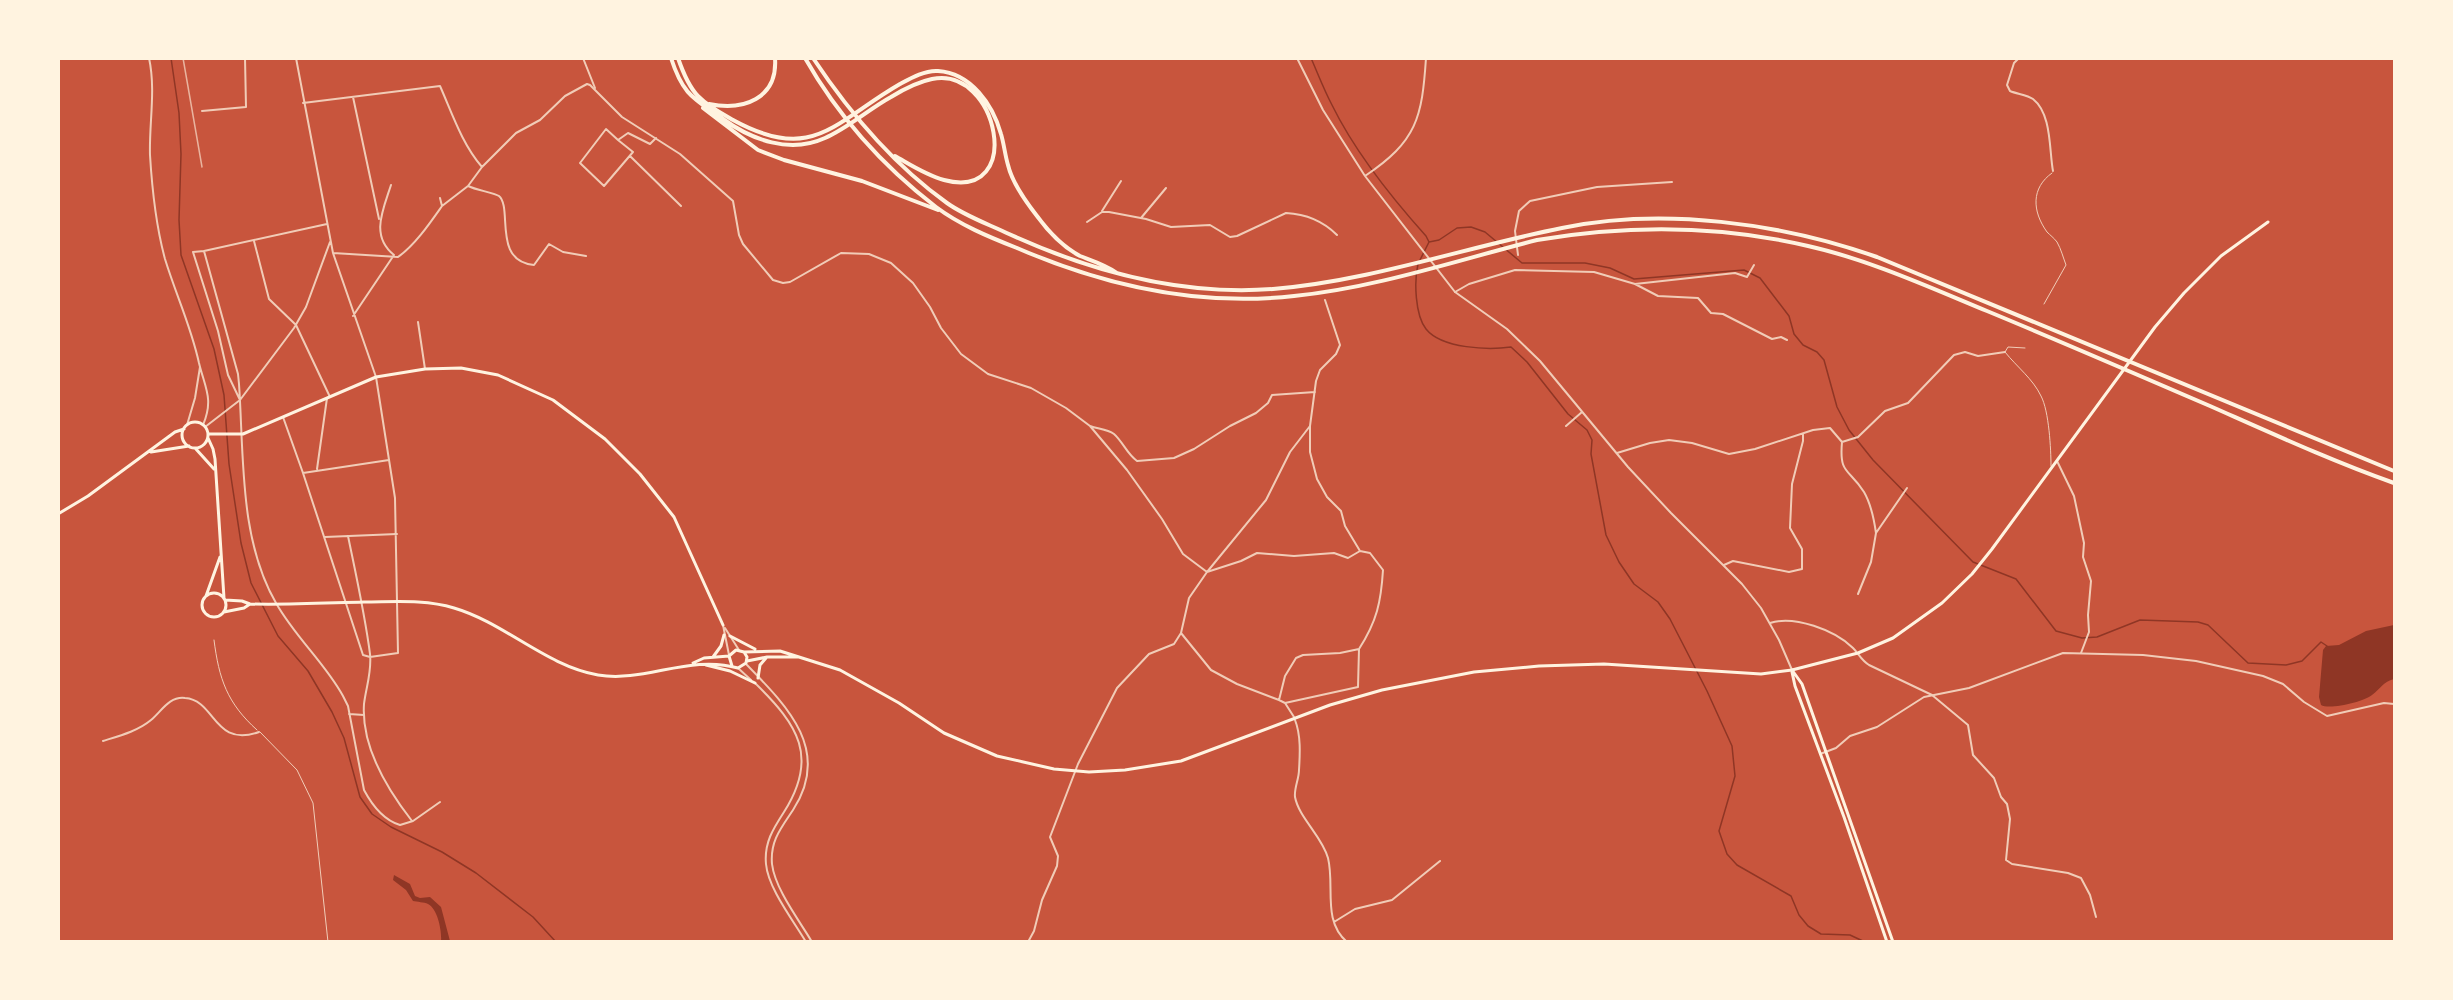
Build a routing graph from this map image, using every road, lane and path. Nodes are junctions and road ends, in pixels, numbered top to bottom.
1 (149, 58) edge
2 (245, 58) edge
3 (296, 58) edge
4 (583, 58) edge
5 (671, 58) edge
6 (678, 58) edge
7 (776, 58) edge
8 (805, 58) edge
9 (813, 58) edge
10 (1297, 58) edge
11 (1426, 58) edge
12 (2019, 58) edge
13 (595, 88) junction
14 (353, 97) junction
15 (693, 100) junction
16 (303, 103) junction
17 (706, 103) junction
18 (869, 107) junction
19 (202, 111) dead end
20 (843, 124) junction
21 (656, 138) junction
22 (618, 140) junction
23 (891, 154) junction
24 (630, 156) junction
25 (483, 166) junction
26 (2053, 171) joint
27 (1365, 176) junction
28 (1121, 181) dead end
29 (1672, 182) dead end
30 (391, 185) dead end
31 (468, 186) junction
32 (1166, 188) dead end
33 (440, 198) dead end
34 (442, 206) junction
35 (681, 207) dead end
36 (942, 210) junction
37 (1102, 212) junction
38 (1140, 218) junction
39 (380, 222) junction
40 (1087, 222) dead end
41 (2268, 222) dead end
42 (327, 224) junction
43 (1337, 235) dead end
44 (254, 241) junction
45 (330, 242) junction
46 (204, 251) junction
47 (333, 253) junction
48 (394, 255) junction
49 (1518, 255) dead end
50 (586, 256) dead end
51 (1753, 267) dead end
52 (1119, 275) junction
53 (1635, 284) junction
54 (1455, 292) junction
55 (1325, 300) dead end
56 (2044, 304) dead end
57 (353, 316) junction
58 (418, 322) dead end
59 (296, 325) junction
60 (1787, 340) dead end
61 (2025, 348) dead end
62 (2006, 352) junction
63 (200, 367) junction
64 (425, 369) junction
65 (376, 377) junction
66 (1315, 392) junction
67 (328, 397) junction
68 (240, 400) junction
69 (1583, 411) junction
70 (283, 417) junction
71 (204, 426) junction
72 (1090, 426) junction
73 (1310, 426) junction
74 (1566, 426) dead end
75 (186, 427) junction
76 (240, 434) junction
77 (1803, 434) junction
78 (208, 436) junction
79 (1842, 442) junction
80 (189, 446) junction
81 (195, 448) junction
82 (149, 452) junction
83 (1617, 453) junction
84 (389, 460) junction
85 (2057, 461) junction
86 (215, 470) junction
87 (317, 470) junction
88 (2050, 471) junction
89 (2394, 471) edge
90 (303, 472) junction
91 (2394, 483) edge
92 (1907, 489) dead end
93 (58, 514) edge
94 (1876, 533) junction
95 (397, 534) junction
96 (348, 536) junction
97 (324, 537) junction
98 (1360, 551) junction
99 (220, 555) junction
100 (1724, 565) junction
101 (1207, 572) junction
102 (1858, 594) dead end
103 (205, 597) junction
104 (225, 599) junction
105 (398, 601) junction
106 (346, 602) junction
107 (361, 602) junction
108 (250, 604) junction
109 (274, 604) junction
110 (224, 612) junction
111 (1770, 623) junction
112 (723, 625) junction
113 (1181, 633) junction
114 (724, 635) junction
115 (730, 636) junction
116 (214, 640) dead end
117 (1359, 648) junction
118 (739, 650) junction
119 (757, 650) junction
120 (744, 652) junction
121 (1858, 653) junction
122 (2081, 653) junction
123 (729, 656) junction
124 (370, 657) junction
125 (712, 657) junction
126 (767, 657) junction
127 (803, 657) junction
128 (746, 662) junction
129 (688, 664) junction
130 (701, 664) junction
131 (732, 666) junction
132 (738, 668) junction
133 (1792, 670) junction
134 (758, 678) junction
135 (754, 683) junction
136 (1931, 694) junction
137 (1279, 700) junction
138 (1285, 703) junction
139 (2394, 704) edge
140 (349, 714) junction
141 (364, 715) junction
142 (1296, 719) junction
143 (260, 732) junction
144 (104, 741) dead end
145 (1827, 752) junction
146 (1820, 754) junction
147 (440, 802) dead end
148 (413, 822) junction
149 (1440, 861) dead end
150 (2096, 917) dead end
151 (1334, 922) junction
152 (328, 942) edge
153 (806, 942) edge
154 (812, 942) edge
155 (1028, 942) edge
156 (1347, 942) edge
157 (1887, 942) edge
158 (1893, 942) edge

1 - 63 street
2 - 19 street
3 - 16 street
4 - 13 street
5 - 15 highway
6 - 17 highway
7 - 17 highway
8 - 36 highway
9 - 23 highway
10 - 27 street
11 - 27 street
12 - 26 street
13 - 21 street
13 - 25 street
14 - 16 street
14 - 25 street
14 - 39 street
15 - 20 highway
15 - 36 highway
16 - 42 street
17 - 20 highway
18 - 20 highway
18 - 23 highway
18 - 52 highway
21 - 22 street
21 - 72 street
22 - 24 street
22 - 24 street
23 - 52 highway
24 - 35 street
25 - 31 street
26 - 56 lane
27 - 54 street
28 - 37 street
29 - 49 street
30 - 39 street
31 - 34 street
31 - 50 street
32 - 38 street
33 - 34 street
34 - 48 street
36 - 91 highway
37 - 38 street
37 - 40 street
38 - 43 street
39 - 48 street
41 - 85 main road
42 - 44 street
42 - 45 street
44 - 46 street
44 - 59 street
45 - 47 street
45 - 59 street
46 - 68 street
46 - 68 street
47 - 48 street
47 - 57 street
48 - 57 street
51 - 53 street
52 - 89 highway
53 - 54 street
53 - 60 street
54 - 69 street
55 - 66 street
57 - 65 street
58 - 64 street
59 - 67 street
59 - 68 street
61 - 62 lane
62 - 79 street
62 - 88 lane
63 - 71 street
63 - 75 street
64 - 65 main road
64 - 112 main road
65 - 67 main road
65 - 84 street
66 - 72 street
66 - 73 street
67 - 70 main road
67 - 87 street
68 - 71 street
68 - 76 street
69 - 74 street
69 - 83 street
70 - 76 main road
70 - 90 street
71 - 75 main road
71 - 78 main road
72 - 101 street
73 - 98 street
73 - 101 street
75 - 80 main road
75 - 82 main road
76 - 78 main road
76 - 109 street
77 - 79 street
77 - 83 street
77 - 100 street
78 - 81 main road
78 - 86 main road
79 - 94 street
80 - 81 main road
80 - 82 main road
81 - 86 main road
82 - 93 main road
83 - 100 street
84 - 87 street
84 - 95 street
85 - 88 main road
85 - 122 street
86 - 99 main road
87 - 90 street
88 - 121 main road
90 - 97 street
92 - 94 street
94 - 102 street
95 - 96 street
95 - 105 street
96 - 97 street
96 - 107 street
97 - 106 street
98 - 101 street
98 - 117 street
99 - 103 main road
99 - 104 main road
100 - 111 street
101 - 113 street
103 - 104 main road
103 - 110 main road
104 - 108 main road
104 - 110 main road
105 - 107 main road
105 - 124 street
105 - 129 main road
106 - 107 main road
106 - 109 main road
106 - 124 street
107 - 124 street
108 - 109 main road
108 - 110 main road
109 - 140 street
111 - 121 street
111 - 133 street
112 - 114 street
112 - 115 street
113 - 137 street
113 - 155 street
114 - 123 street
114 - 125 main road
115 - 118 street
115 - 119 main road
116 - 143 lane
117 - 137 street
117 - 138 street
118 - 120 main road
118 - 123 main road
119 - 120 main road
119 - 127 main road
120 - 128 main road
121 - 133 main road
121 - 136 street
122 - 136 street
122 - 139 street
123 - 125 main road
123 - 131 main road
124 - 141 street
125 - 129 main road
126 - 127 main road
126 - 128 main road
126 - 134 main road
127 - 142 main road
128 - 132 main road
128 - 134 street
129 - 130 main road
130 - 131 main road
130 - 135 main road
131 - 132 main road
132 - 135 street
133 - 142 main road
133 - 145 main road
133 - 146 main road
134 - 154 street
135 - 153 street
136 - 145 street
136 - 150 street
137 - 138 street
138 - 142 street
140 - 141 street
140 - 148 street
141 - 148 street
142 - 151 street
143 - 144 street
143 - 152 lane
145 - 146 street
145 - 158 main road
146 - 157 main road
147 - 148 street
149 - 151 street
151 - 156 street

